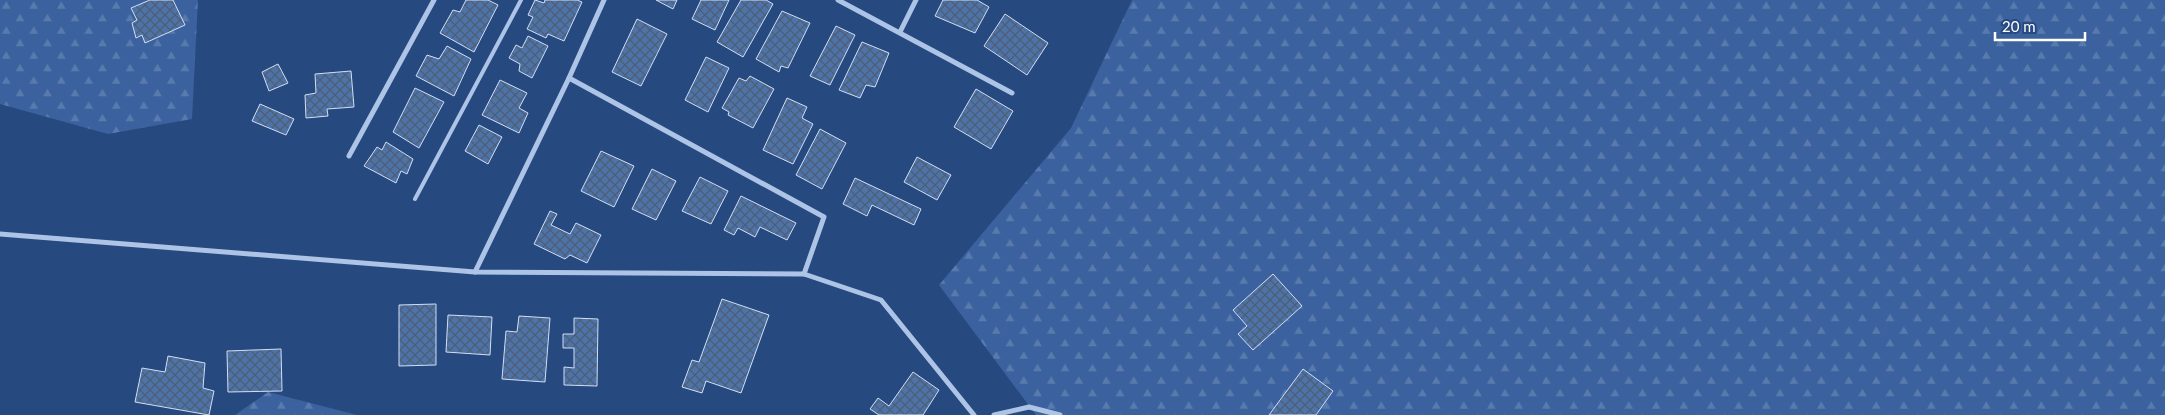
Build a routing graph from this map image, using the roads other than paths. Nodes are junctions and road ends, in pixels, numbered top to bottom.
1 (434, 0) edge
2 (521, 0) edge
3 (604, 0) edge
4 (838, 0) edge
5 (916, 0) edge
6 (900, 32) junction
7 (570, 78) junction
8 (1012, 93) dead end
9 (349, 156) dead end
10 (415, 199) dead end
11 (0, 234) edge
12 (475, 272) junction
13 (804, 274) junction
14 (974, 415) edge
15 (994, 415) edge
16 (1060, 415) edge

1 - 9 street
2 - 10 lane
3 - 7 street
4 - 6 street
5 - 6 street
6 - 8 street
7 - 12 street
7 - 13 street
11 - 12 street
12 - 13 street
13 - 14 street
15 - 16 street

